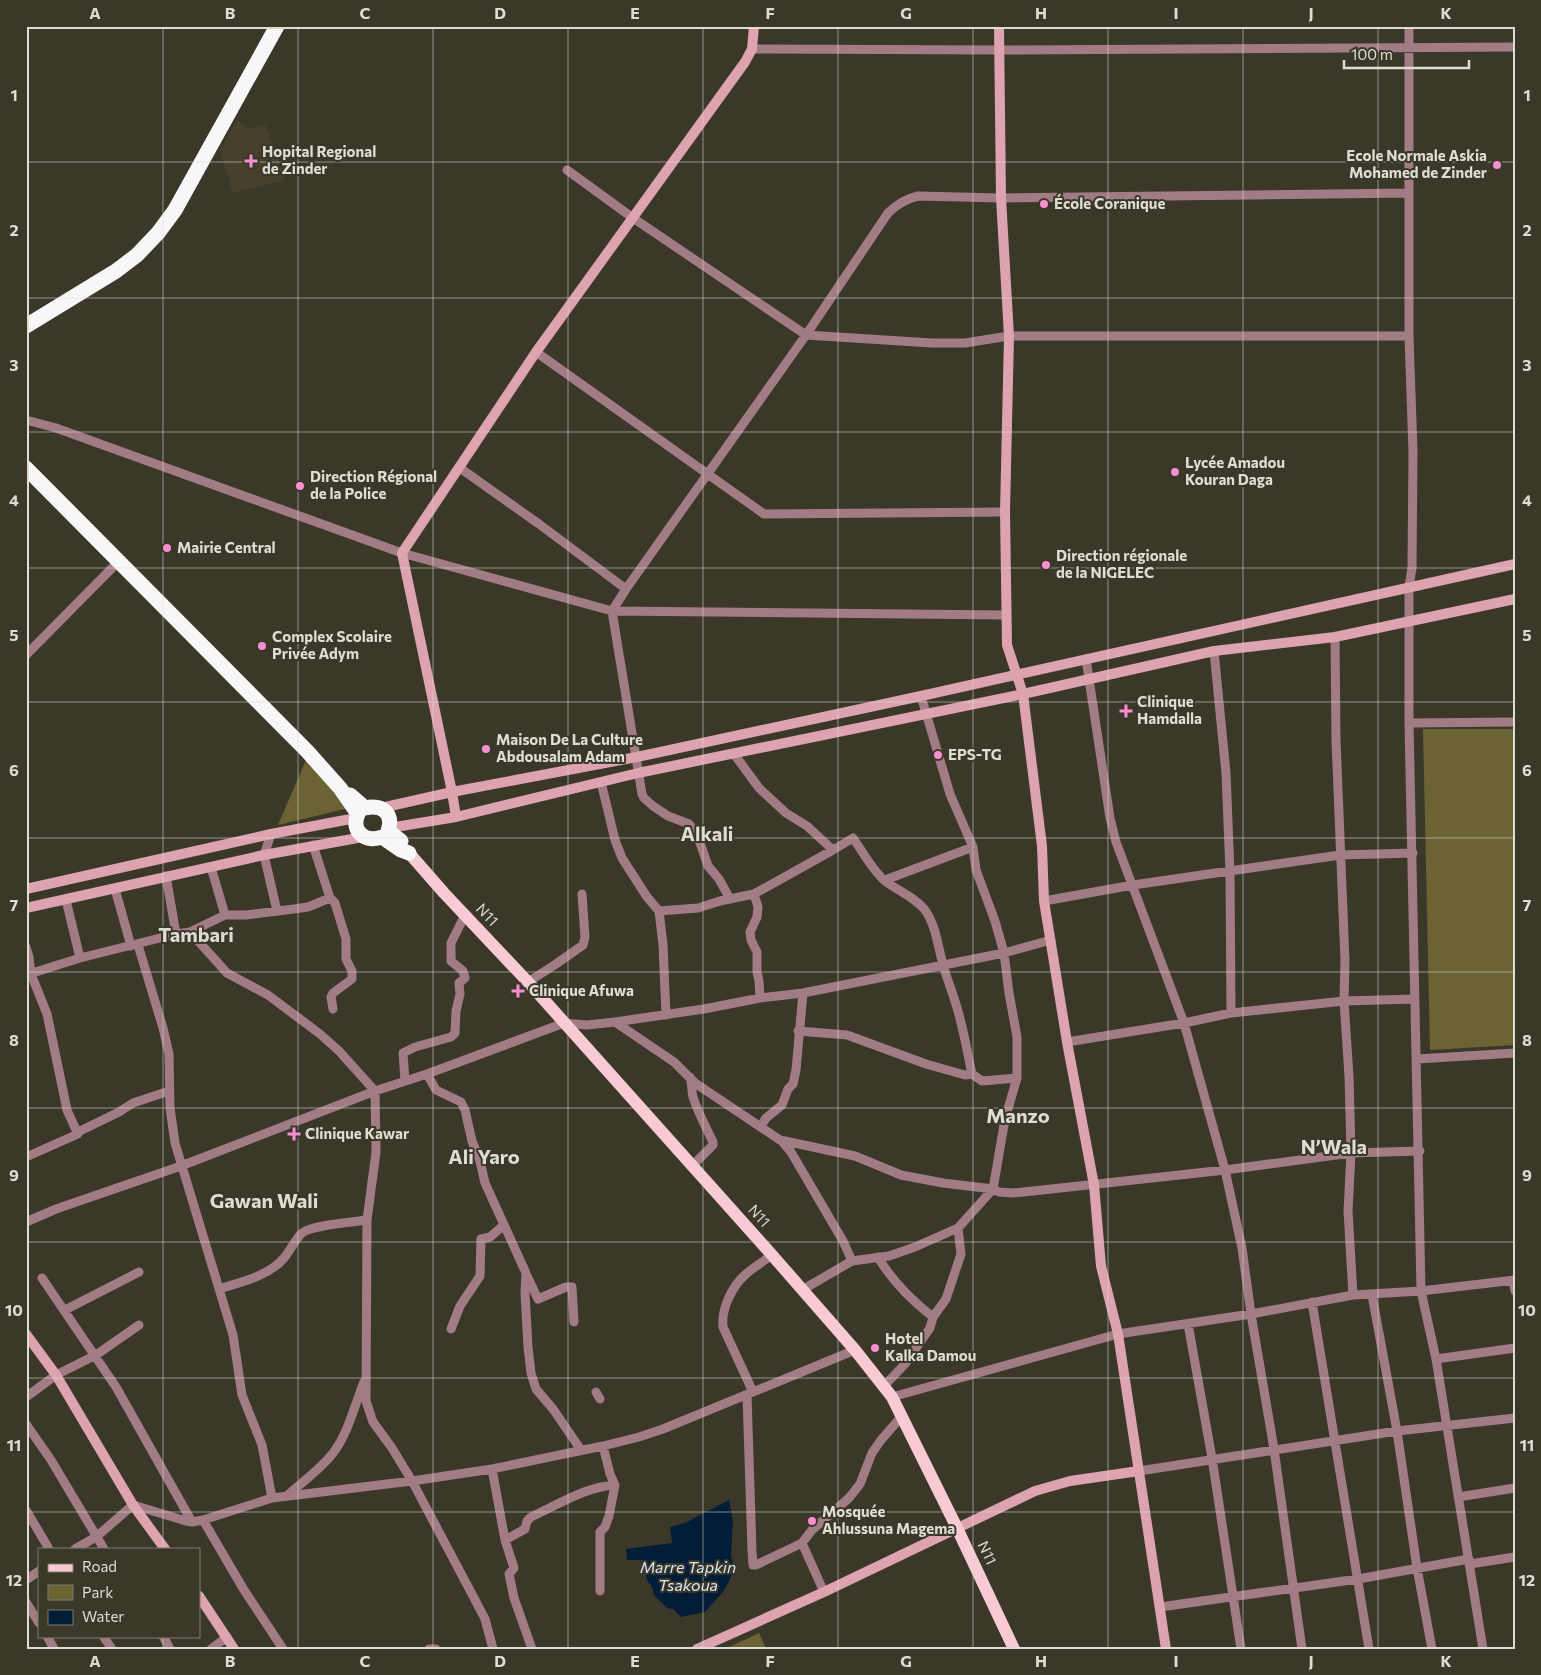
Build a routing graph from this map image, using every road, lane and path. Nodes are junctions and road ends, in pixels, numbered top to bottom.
1 (268, 26) edge
2 (277, 26) edge
3 (754, 26) edge
4 (999, 26) edge
5 (1408, 26) edge
6 (1409, 47) junction
7 (1515, 47) edge
8 (752, 48) junction
9 (999, 50) junction
10 (567, 170) dead end
11 (1409, 193) junction
12 (1000, 198) junction
13 (633, 218) junction
14 (26, 317) edge
15 (26, 326) edge
16 (806, 335) junction
17 (1009, 336) junction
18 (1409, 336) junction
19 (536, 352) junction
20 (26, 420) edge
21 (26, 468) edge
22 (460, 468) junction
23 (706, 474) junction
24 (1005, 512) junction
25 (402, 553) junction
26 (119, 561) junction
27 (1515, 564) edge
28 (1409, 587) junction
29 (626, 589) junction
30 (1515, 599) edge
31 (612, 611) junction
32 (1005, 615) junction
33 (1409, 621) junction
34 (1335, 637) junction
35 (1214, 651) junction
36 (26, 655) edge
37 (1086, 659) junction
38 (1017, 674) junction
39 (1090, 679) junction
40 (1023, 694) junction
41 (920, 696) junction
42 (926, 713) junction
43 (1515, 722) edge
44 (1410, 723) junction
45 (734, 754) junction
46 (637, 757) junction
47 (638, 772) junction
48 (601, 782) junction
49 (452, 792) junction
50 (381, 808) junction
51 (360, 813) junction
52 (456, 817) junction
53 (386, 832) junction
54 (271, 834) junction
55 (363, 837) junction
56 (313, 845) junction
57 (973, 847) junction
58 (833, 850) junction
59 (409, 853) joint
60 (1413, 854) junction
61 (264, 855) junction
62 (1340, 855) junction
63 (212, 867) junction
64 (1230, 872) junction
65 (166, 876) junction
66 (885, 880) junction
67 (1132, 885) junction
68 (115, 888) junction
69 (26, 889) edge
70 (582, 894) dead end
71 (754, 894) junction
72 (330, 898) junction
73 (730, 899) junction
74 (66, 900) junction
75 (1044, 901) junction
76 (26, 908) edge
77 (659, 910) junction
78 (277, 912) junction
79 (225, 915) junction
80 (465, 915) junction
81 (190, 932) junction
82 (176, 934) junction
83 (1051, 940) junction
84 (135, 945) junction
85 (26, 947) edge
86 (1004, 953) junction
87 (80, 958) junction
88 (943, 965) junction
89 (29, 975) edge
90 (528, 982) junction
91 (802, 993) junction
92 (760, 998) junction
93 (1414, 999) junction
94 (1344, 1001) junction
95 (333, 1009) dead end
96 (1231, 1013) junction
97 (666, 1015) junction
98 (615, 1022) junction
99 (564, 1023) junction
100 (1184, 1023) junction
101 (798, 1031) junction
102 (1067, 1042) junction
103 (1515, 1053) edge
104 (1417, 1059) junction
105 (427, 1074) junction
106 (972, 1074) junction
107 (690, 1076) junction
108 (1017, 1078) junction
109 (405, 1081) junction
110 (169, 1090) junction
111 (375, 1091) junction
112 (761, 1126) junction
113 (78, 1134) junction
114 (780, 1140) junction
115 (1420, 1151) junction
116 (1351, 1153) junction
117 (26, 1157) edge
118 (181, 1166) junction
119 (692, 1166) junction
120 (1225, 1170) junction
121 (1094, 1185) junction
122 (993, 1189) junction
123 (367, 1220) junction
124 (26, 1222) edge
125 (504, 1224) junction
126 (958, 1228) junction
127 (772, 1255) junction
128 (878, 1257) junction
129 (852, 1261) junction
130 (139, 1272) dead end
131 (526, 1273) junction
132 (42, 1278) dead end
133 (1514, 1280) edge
134 (219, 1289) junction
135 (802, 1290) junction
136 (1421, 1291) junction
137 (1515, 1291) edge
138 (1353, 1295) junction
139 (1372, 1295) junction
140 (1312, 1302) junction
141 (65, 1310) junction
142 (1251, 1314) junction
143 (933, 1317) junction
144 (574, 1322) dead end
145 (1188, 1324) junction
146 (139, 1325) dead end
147 (450, 1329) dead end
148 (26, 1334) edge
149 (1118, 1334) junction
150 (1515, 1348) edge
151 (854, 1350) junction
152 (96, 1355) junction
153 (1436, 1359) junction
154 (56, 1375) junction
155 (365, 1378) junction
156 (884, 1386) junction
157 (750, 1393) junction
158 (26, 1397) edge
159 (892, 1397) junction
160 (902, 1416) junction
161 (1515, 1418) edge
162 (26, 1424) edge
163 (1446, 1425) junction
164 (1397, 1431) junction
165 (1335, 1439) junction
166 (603, 1446) junction
167 (1274, 1449) junction
168 (581, 1450) junction
169 (1212, 1458) junction
170 (492, 1468) junction
171 (1139, 1470) junction
172 (412, 1481) junction
173 (615, 1485) junction
174 (1515, 1488) edge
175 (288, 1495) junction
176 (1458, 1497) junction
177 (272, 1498) junction
178 (132, 1505) junction
179 (26, 1510) edge
180 (203, 1520) junction
181 (192, 1522) junction
182 (957, 1528) junction
183 (96, 1537) junction
184 (505, 1540) junction
185 (802, 1544) junction
186 (48, 1548) edge
187 (77, 1548) edge
188 (103, 1548) edge
189 (164, 1548) edge
190 (1515, 1557) edge
191 (1469, 1562) junction
192 (1417, 1568) junction
193 (38, 1572) edge
194 (1358, 1579) junction
195 (26, 1580) edge
196 (1293, 1589) junction
197 (600, 1591) dead end
198 (824, 1592) junction
199 (200, 1597) edge
200 (1232, 1597) junction
201 (26, 1602) edge
202 (1160, 1607) junction
203 (38, 1621) edge
204 (227, 1637) junction
205 (104, 1638) edge
206 (112, 1649) edge
207 (211, 1649) edge
208 (234, 1649) edge
209 (283, 1649) edge
210 (429, 1649) edge
211 (435, 1649) edge
212 (494, 1649) edge
213 (532, 1649) edge
214 (697, 1649) edge
215 (1014, 1649) edge
216 (1166, 1649) edge
217 (1241, 1649) edge
218 (1302, 1649) edge
219 (1369, 1649) edge
220 (1432, 1649) edge
221 (1483, 1649) edge

1 - 14 highway
2 - 15 highway
3 - 8 street
4 - 9 street
5 - 6 street
6 - 7 street
6 - 9 street
6 - 11 street
8 - 9 street
8 - 13 street
9 - 12 street
10 - 13 street
11 - 12 street
11 - 18 street
12 - 16 street
12 - 17 street
13 - 16 street
13 - 19 street
16 - 17 street
16 - 23 street
17 - 18 street
17 - 24 street
18 - 28 street
19 - 22 street
19 - 23 street
20 - 25 street
21 - 26 highway
22 - 25 street
22 - 29 street
23 - 24 street
23 - 29 street
24 - 32 street
25 - 31 street
25 - 49 street
26 - 36 street
26 - 51 highway
27 - 28 street
28 - 33 street
28 - 37 street
29 - 31 street
30 - 33 street
31 - 32 street
31 - 46 street
32 - 38 street
33 - 34 street
33 - 44 street
34 - 35 street
34 - 62 street
35 - 39 street
35 - 64 street
37 - 38 street
37 - 39 street
38 - 40 street
38 - 41 street
39 - 40 street
39 - 67 street
40 - 42 street
40 - 75 street
41 - 42 street
41 - 46 street
42 - 45 street
42 - 57 street
43 - 44 street
44 - 60 street
45 - 47 street
45 - 58 street
46 - 47 street
46 - 49 street
47 - 48 street
47 - 73 street
48 - 52 street
48 - 77 street
49 - 50 street
49 - 52 street
50 - 51 highway
50 - 53 highway
51 - 54 street
51 - 55 highway
52 - 53 street
53 - 55 highway
53 - 59 highway
54 - 61 street
54 - 69 street
55 - 56 street
56 - 61 street
56 - 72 street
57 - 66 street
57 - 86 street
58 - 66 street
58 - 71 street
59 - 80 main road, N11
60 - 62 street
60 - 93 street
61 - 63 street
61 - 78 street
62 - 64 street
62 - 94 street
63 - 65 street
63 - 79 street
64 - 67 street
64 - 96 street
65 - 68 street
65 - 82 street
66 - 88 street
67 - 75 street
67 - 100 street
68 - 74 street
68 - 84 street
70 - 90 street
71 - 73 street
71 - 92 street
72 - 78 street
72 - 95 street
73 - 77 street
74 - 76 street
74 - 87 street
75 - 83 street
77 - 97 street
78 - 79 street
79 - 81 street
80 - 90 main road, N11
80 - 109 street
81 - 82 street
81 - 111 street
82 - 84 street
83 - 86 street
83 - 102 street
84 - 87 street
84 - 110 street
85 - 89 street
86 - 88 street
86 - 108 street
87 - 89 street
88 - 91 street
88 - 106 street
89 - 113 street
90 - 99 main road, N11
91 - 92 street
91 - 101 street
92 - 97 street
93 - 94 street
93 - 104 street
94 - 96 street
94 - 116 street
96 - 100 street
97 - 98 street
98 - 99 street
98 - 107 street
99 - 105 street
99 - 119 main road, N11
100 - 102 street
100 - 120 street
101 - 106 street
101 - 112 street
102 - 121 street
103 - 104 street
104 - 115 street
105 - 109 street
105 - 125 street
106 - 108 street
107 - 112 street
107 - 119 street
108 - 122 street
109 - 111 street
110 - 113 street
110 - 118 street
111 - 118 street
111 - 123 street
112 - 114 street
113 - 117 street
114 - 122 street
114 - 129 street
115 - 116 street
115 - 136 street
116 - 120 street
116 - 138 street
118 - 124 street
118 - 134 street
119 - 127 main road, N11
120 - 121 street
120 - 142 street
121 - 122 street
121 - 149 street
122 - 126 street
123 - 134 street
123 - 155 street
125 - 131 street
125 - 147 street
126 - 128 street
126 - 143 street
127 - 135 main road, N11
127 - 157 street
128 - 129 street
128 - 143 street
129 - 135 street
130 - 141 street
131 - 144 street
131 - 168 street
132 - 141 street
133 - 136 street
133 - 137 street
134 - 177 street
135 - 151 main road, N11
136 - 139 street
136 - 153 street
138 - 139 street
138 - 140 street
139 - 164 street
140 - 142 street
140 - 165 street
141 - 152 street
142 - 145 street
142 - 167 street
143 - 156 street
145 - 149 street
145 - 169 street
146 - 152 street
148 - 154 street
149 - 159 street
149 - 171 street
150 - 153 street
151 - 156 main road, N11
151 - 157 street
152 - 154 street
152 - 181 street
153 - 163 street
154 - 158 street
154 - 178 street
155 - 172 street
155 - 175 street
156 - 159 main road, N11
157 - 166 street
157 - 185 street
159 - 160 main road, N11
160 - 182 main road, N11
160 - 185 street
161 - 163 street
162 - 183 street
163 - 164 street
163 - 176 street
164 - 165 street
164 - 192 street
165 - 167 street
165 - 194 street
166 - 168 street
166 - 173 street
167 - 169 street
167 - 196 street
168 - 170 street
169 - 171 street
169 - 200 street
170 - 172 street
170 - 184 street
171 - 182 street
171 - 202 street
172 - 175 street
172 - 212 street
173 - 184 street
173 - 197 street
174 - 176 street
175 - 177 street
176 - 191 street
177 - 180 street
178 - 181 street
178 - 183 street
178 - 189 street
179 - 186 street
180 - 181 street
180 - 209 street
182 - 198 street
182 - 215 main road, N11
183 - 187 street
183 - 188 street
184 - 213 street
185 - 198 street
190 - 191 street
191 - 192 street
191 - 221 street
192 - 194 street
192 - 220 street
193 - 195 street
194 - 196 street
194 - 219 street
196 - 200 street
196 - 218 street
198 - 214 street
199 - 204 street
200 - 202 street
200 - 217 street
201 - 203 street
202 - 216 street
204 - 207 street
204 - 208 street
205 - 206 street
210 - 211 street

